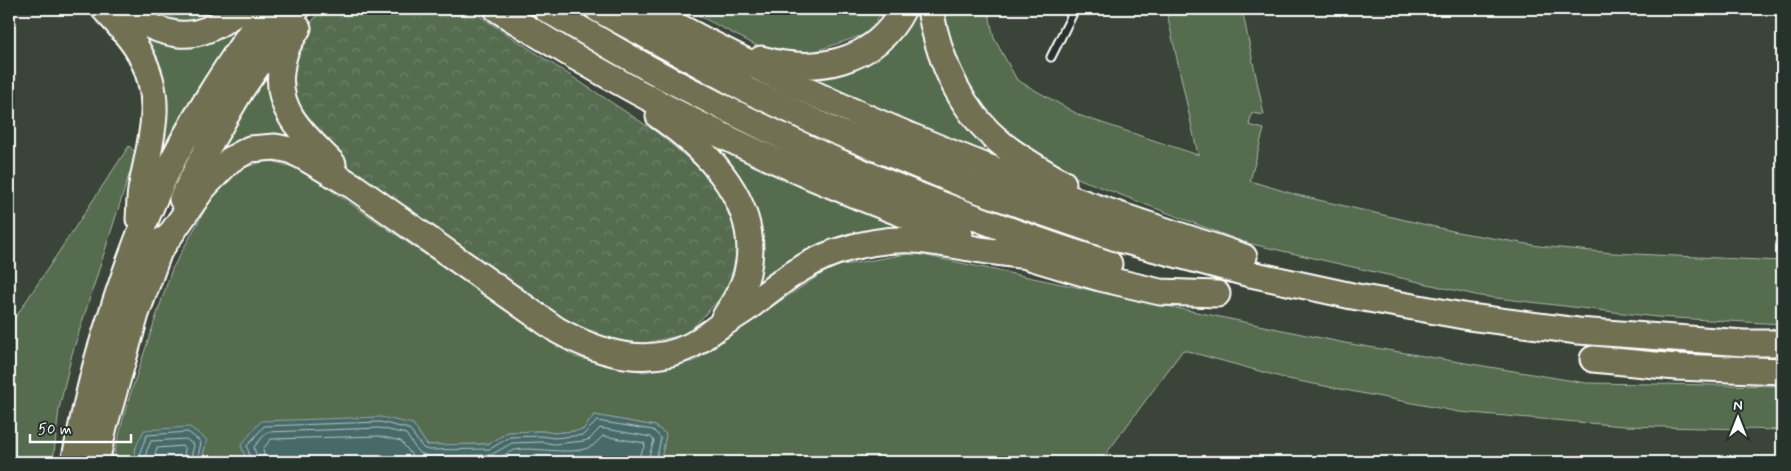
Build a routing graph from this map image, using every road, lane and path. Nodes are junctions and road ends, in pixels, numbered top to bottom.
1 (104, 9) edge
2 (115, 9) edge
3 (241, 9) edge
4 (267, 9) edge
5 (297, 9) edge
6 (305, 9) edge
7 (497, 9) edge
8 (546, 9) edge
9 (598, 9) edge
10 (646, 9) edge
11 (903, 9) edge
12 (930, 9) edge
13 (1075, 9) edge
14 (718, 48) junction
15 (1051, 57) dead end
16 (610, 78) junction
17 (353, 186) junction
18 (1110, 211) junction
19 (147, 247) junction
20 (1019, 255) junction
21 (1352, 296) junction
22 (719, 327) junction
23 (1782, 343) edge
24 (1593, 360) dead end
25 (1782, 371) edge
26 (74, 462) edge
27 (96, 462) edge

1 - 19 highway
2 - 3 highway
4 - 19 highway
5 - 19 highway
6 - 17 highway
7 - 16 highway
8 - 20 highway
9 - 21 highway
10 - 14 highway
11 - 14 highway
12 - 18 highway
13 - 15 lane
14 - 18 highway
16 - 20 highway
16 - 22 highway
17 - 19 highway
17 - 22 highway
18 - 21 highway
19 - 26 highway
19 - 27 highway
20 - 22 highway
21 - 23 highway
24 - 25 highway

